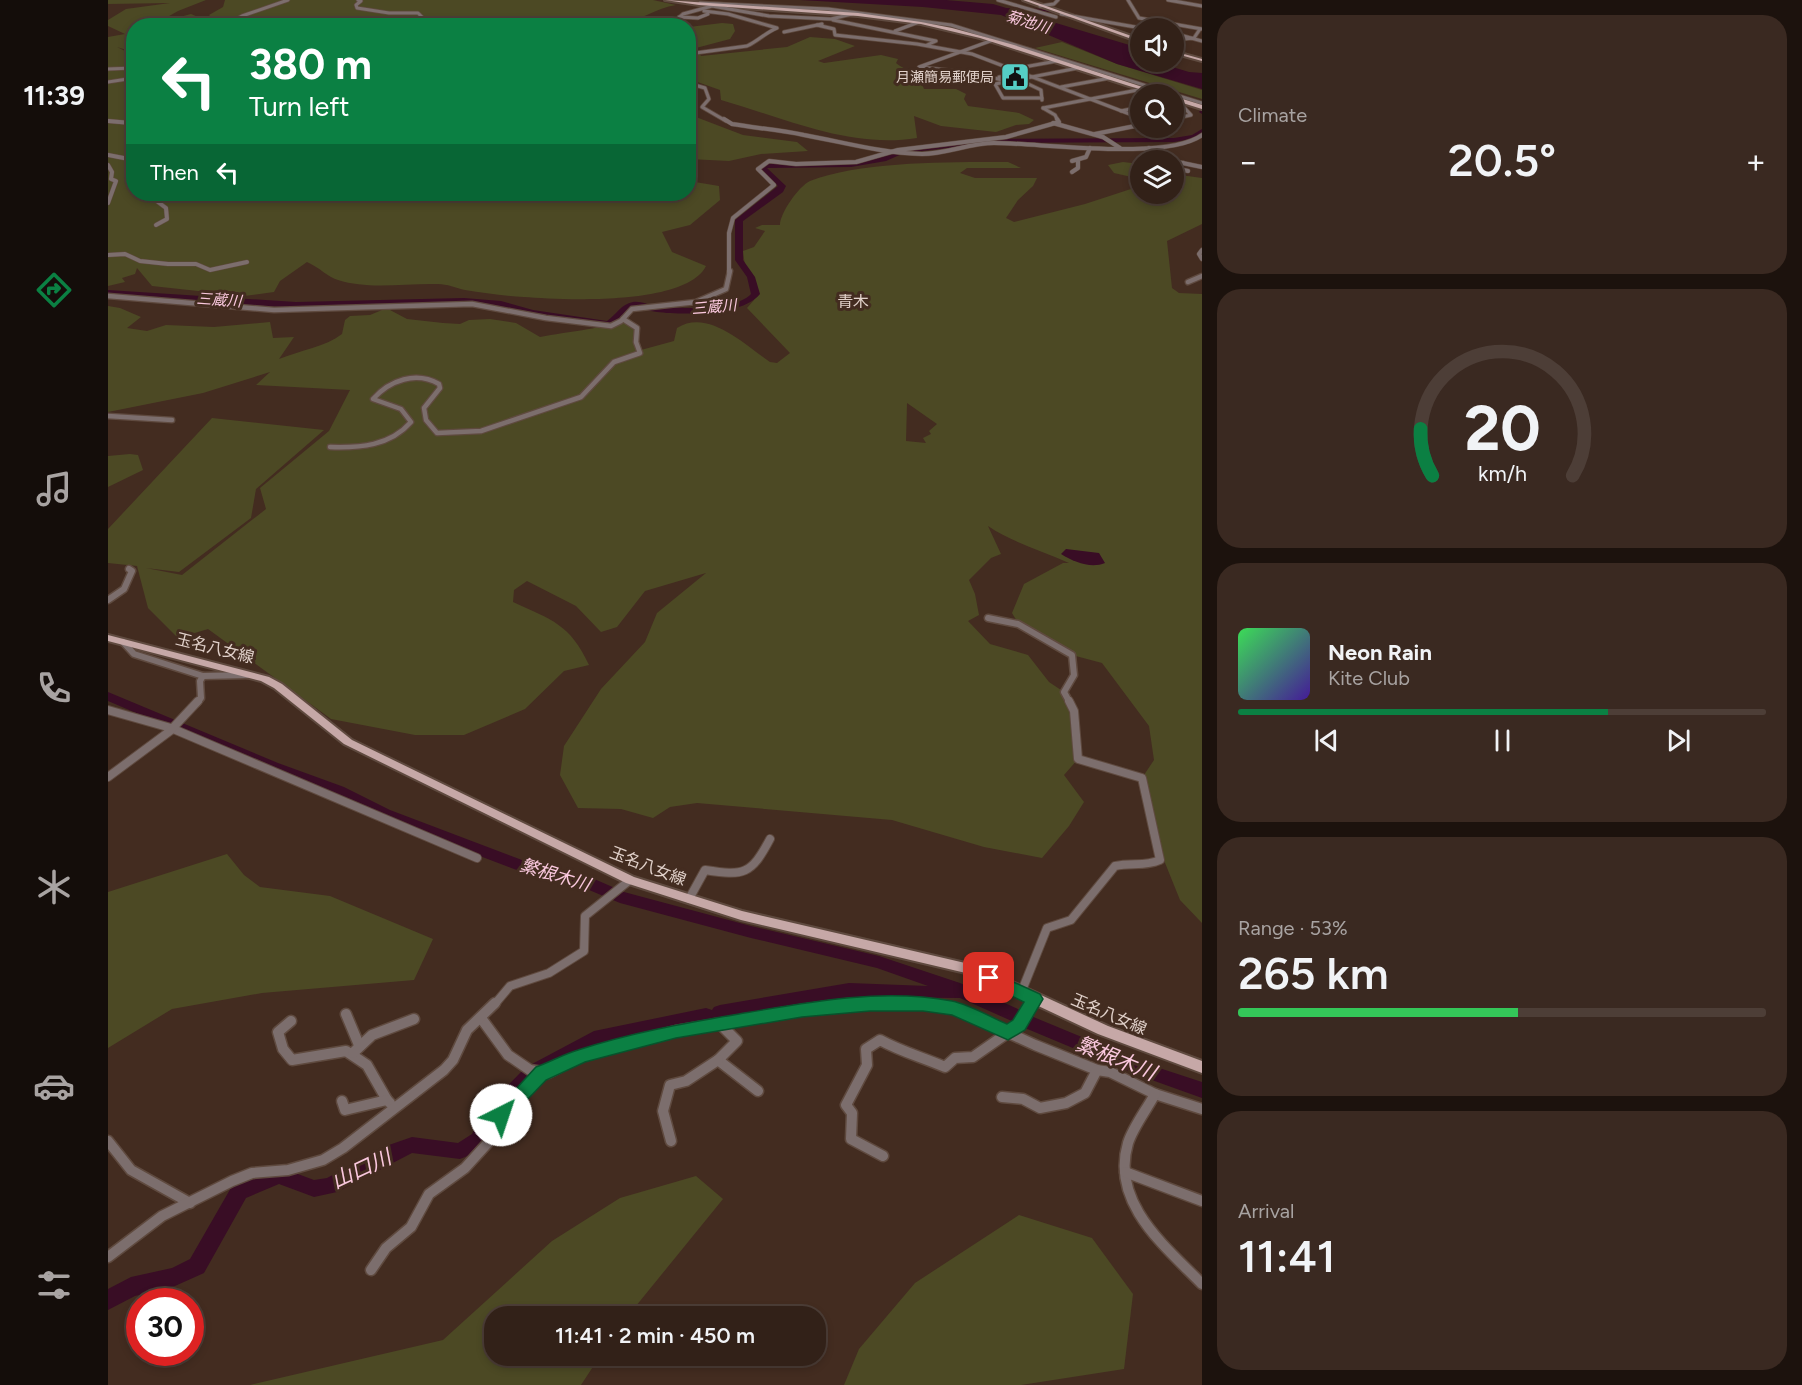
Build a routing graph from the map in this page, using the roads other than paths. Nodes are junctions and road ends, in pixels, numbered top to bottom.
1 (288, 0) edge
2 (358, 0) edge
3 (667, 0) edge
4 (998, 0) edge
5 (1024, 0) edge
6 (1058, 0) edge
7 (1128, 0) edge
8 (1168, 0) edge
9 (700, 3) junction
10 (749, 6) junction
11 (1040, 6) junction
12 (1202, 6) edge
13 (398, 8) dead end
14 (786, 9) junction
15 (374, 10) junction
16 (741, 10) junction
17 (690, 11) junction
18 (708, 14) dead end
19 (852, 14) junction
20 (1059, 14) junction
21 (770, 16) junction
22 (679, 17) joint
23 (241, 18) edge
24 (423, 18) edge
25 (1139, 18) edge
26 (832, 20) junction
27 (919, 22) junction
28 (817, 25) junction
29 (1130, 26) edge
30 (1184, 26) edge
31 (1201, 29) edge
32 (784, 32) dead end
33 (893, 32) junction
34 (1184, 36) edge
35 (1130, 38) edge
36 (1190, 38) junction
37 (1184, 39) edge
38 (993, 40) junction
39 (1202, 41) edge
40 (926, 45) junction
41 (962, 52) junction
42 (696, 53) edge
43 (1184, 55) edge
44 (1202, 60) edge
45 (1057, 61) junction
46 (126, 68) edge
47 (1078, 68) junction
48 (108, 69) edge
49 (1013, 69) junction
50 (1026, 74) junction
51 (1034, 77) junction
52 (996, 78) junction
53 (1110, 78) junction
54 (126, 79) edge
55 (108, 82) edge
56 (1011, 82) junction
57 (1025, 82) junction
58 (696, 85) edge
59 (1130, 85) edge
60 (1061, 87) junction
61 (1130, 91) edge
62 (1042, 98) junction
63 (1090, 99) junction
64 (1184, 101) edge
65 (1201, 105) edge
66 (1184, 107) edge
67 (1043, 108) junction
68 (1130, 109) edge
69 (1120, 111) junction
70 (1130, 114) edge
71 (1184, 116) edge
72 (108, 121) edge
73 (126, 123) edge
74 (1053, 123) junction
75 (1130, 127) edge
76 (1092, 134) junction
77 (1202, 135) edge
78 (1192, 140) junction
79 (1202, 142) edge
80 (1090, 148) junction
81 (1120, 148) junction
82 (1149, 148) junction
83 (1154, 150) edge
84 (894, 152) junction
85 (108, 155) edge
86 (126, 158) edge
87 (1072, 161) dead end
88 (1078, 161) junction
89 (1184, 163) edge
90 (108, 165) edge
91 (1202, 167) edge
92 (1184, 170) edge
93 (1188, 171) dead end
94 (1072, 172) dead end
95 (157, 201) edge
96 (108, 203) edge
97 (156, 225) dead end
98 (1202, 250) edge
99 (108, 255) edge
100 (1202, 259) edge
101 (247, 262) dead end
102 (1202, 276) edge
103 (1188, 282) dead end
104 (108, 296) edge
105 (623, 319) junction
106 (108, 416) edge
107 (172, 420) dead end
108 (330, 447) dead end
109 (129, 569) dead end
110 (108, 600) edge
111 (987, 618) dead end
112 (108, 638) edge
113 (123, 642) junction
114 (254, 675) junction
115 (203, 676) junction
116 (108, 710) edge
117 (171, 728) junction
118 (108, 777) edge
119 (771, 839) dead end
120 (477, 858) dead end
121 (630, 880) junction
122 (689, 899) junction
123 (1021, 993) junction
124 (1034, 999) junction
125 (346, 1014) dead end
126 (481, 1018) junction
127 (414, 1019) dead end
128 (291, 1021) dead end
129 (720, 1024) junction
130 (1008, 1033) junction
131 (359, 1045) junction
132 (353, 1053) junction
133 (718, 1060) junction
134 (1202, 1067) edge
135 (1097, 1070) junction
136 (543, 1072) junction
137 (758, 1091) dead end
138 (1155, 1094) junction
139 (1002, 1097) dead end
140 (342, 1101) dead end
141 (391, 1103) junction
142 (1202, 1109) edge
143 (108, 1141) edge
144 (671, 1141) dead end
145 (883, 1156) dead end
146 (1125, 1172) junction
147 (1202, 1201) edge
148 (190, 1203) junction
149 (108, 1257) edge
150 (370, 1270) dead end
151 (1202, 1284) edge

1 - 23 street
2 - 15 street
3 - 9 main road
4 - 20 street
5 - 11 main road
6 - 11 street
7 - 25 street
8 - 12 street
9 - 10 main road
9 - 65 street
10 - 14 main road
10 - 16 street
11 - 20 main road
13 - 15 street
14 - 19 main road
14 - 21 street
15 - 24 street
16 - 17 street
16 - 21 street
17 - 22 street
17 - 42 street
18 - 22 street
19 - 26 street
19 - 27 main road
20 - 29 street
20 - 35 main road
21 - 26 street
26 - 28 street
26 - 33 street
27 - 33 street
27 - 38 main road
28 - 32 street
28 - 40 street
30 - 31 street
31 - 36 street
33 - 40 street
34 - 36 street
36 - 37 street
36 - 39 street
38 - 41 street
38 - 45 main road
40 - 41 street
41 - 49 street
41 - 52 street
43 - 44 main road
45 - 47 main road
45 - 49 street
46 - 48 street
47 - 51 street
47 - 53 main road
49 - 50 street
50 - 51 street
50 - 52 street
51 - 57 street
51 - 60 street
52 - 56 street
53 - 59 main road
53 - 60 street
54 - 55 street
56 - 57 street
56 - 62 street
57 - 62 street
58 - 84 street
60 - 63 street
61 - 63 street
62 - 67 street
63 - 67 street
63 - 69 street
64 - 65 main road
66 - 71 street
67 - 74 street
68 - 69 street
69 - 70 street
72 - 73 street
74 - 76 street
74 - 84 street
75 - 76 street
76 - 81 street
77 - 78 street
78 - 79 street
78 - 82 street
80 - 81 street
80 - 84 street
80 - 88 street
81 - 82 street
82 - 83 street
84 - 105 street
85 - 86 street
87 - 88 street
88 - 94 street
89 - 91 street
90 - 96 street
92 - 93 street
95 - 97 street
98 - 100 street
99 - 101 street
102 - 103 street
104 - 105 street
105 - 108 street
106 - 107 street
109 - 110 street
111 - 123 street
112 - 113 main road, 玉名八女線
113 - 114 main road, 玉名八女線
113 - 115 street
114 - 115 street
114 - 121 main road, 玉名八女線
115 - 117 street
116 - 117 street
117 - 118 street
117 - 120 street
119 - 122 street
121 - 122 main road, 玉名八女線
121 - 126 street
122 - 123 main road, 玉名八女線
123 - 124 main road, 玉名八女線
124 - 130 street
124 - 134 main road, 玉名八女線
125 - 131 street
126 - 136 street
126 - 141 street
127 - 131 street
128 - 132 street
129 - 130 street
129 - 133 street
129 - 136 street
130 - 135 street
130 - 145 street
131 - 132 street
132 - 141 street
133 - 137 street
133 - 144 street
135 - 138 street
135 - 139 street
136 - 150 street
138 - 142 street
138 - 146 street
140 - 141 street
141 - 148 street
143 - 148 street
146 - 147 street
146 - 151 street
148 - 149 street

